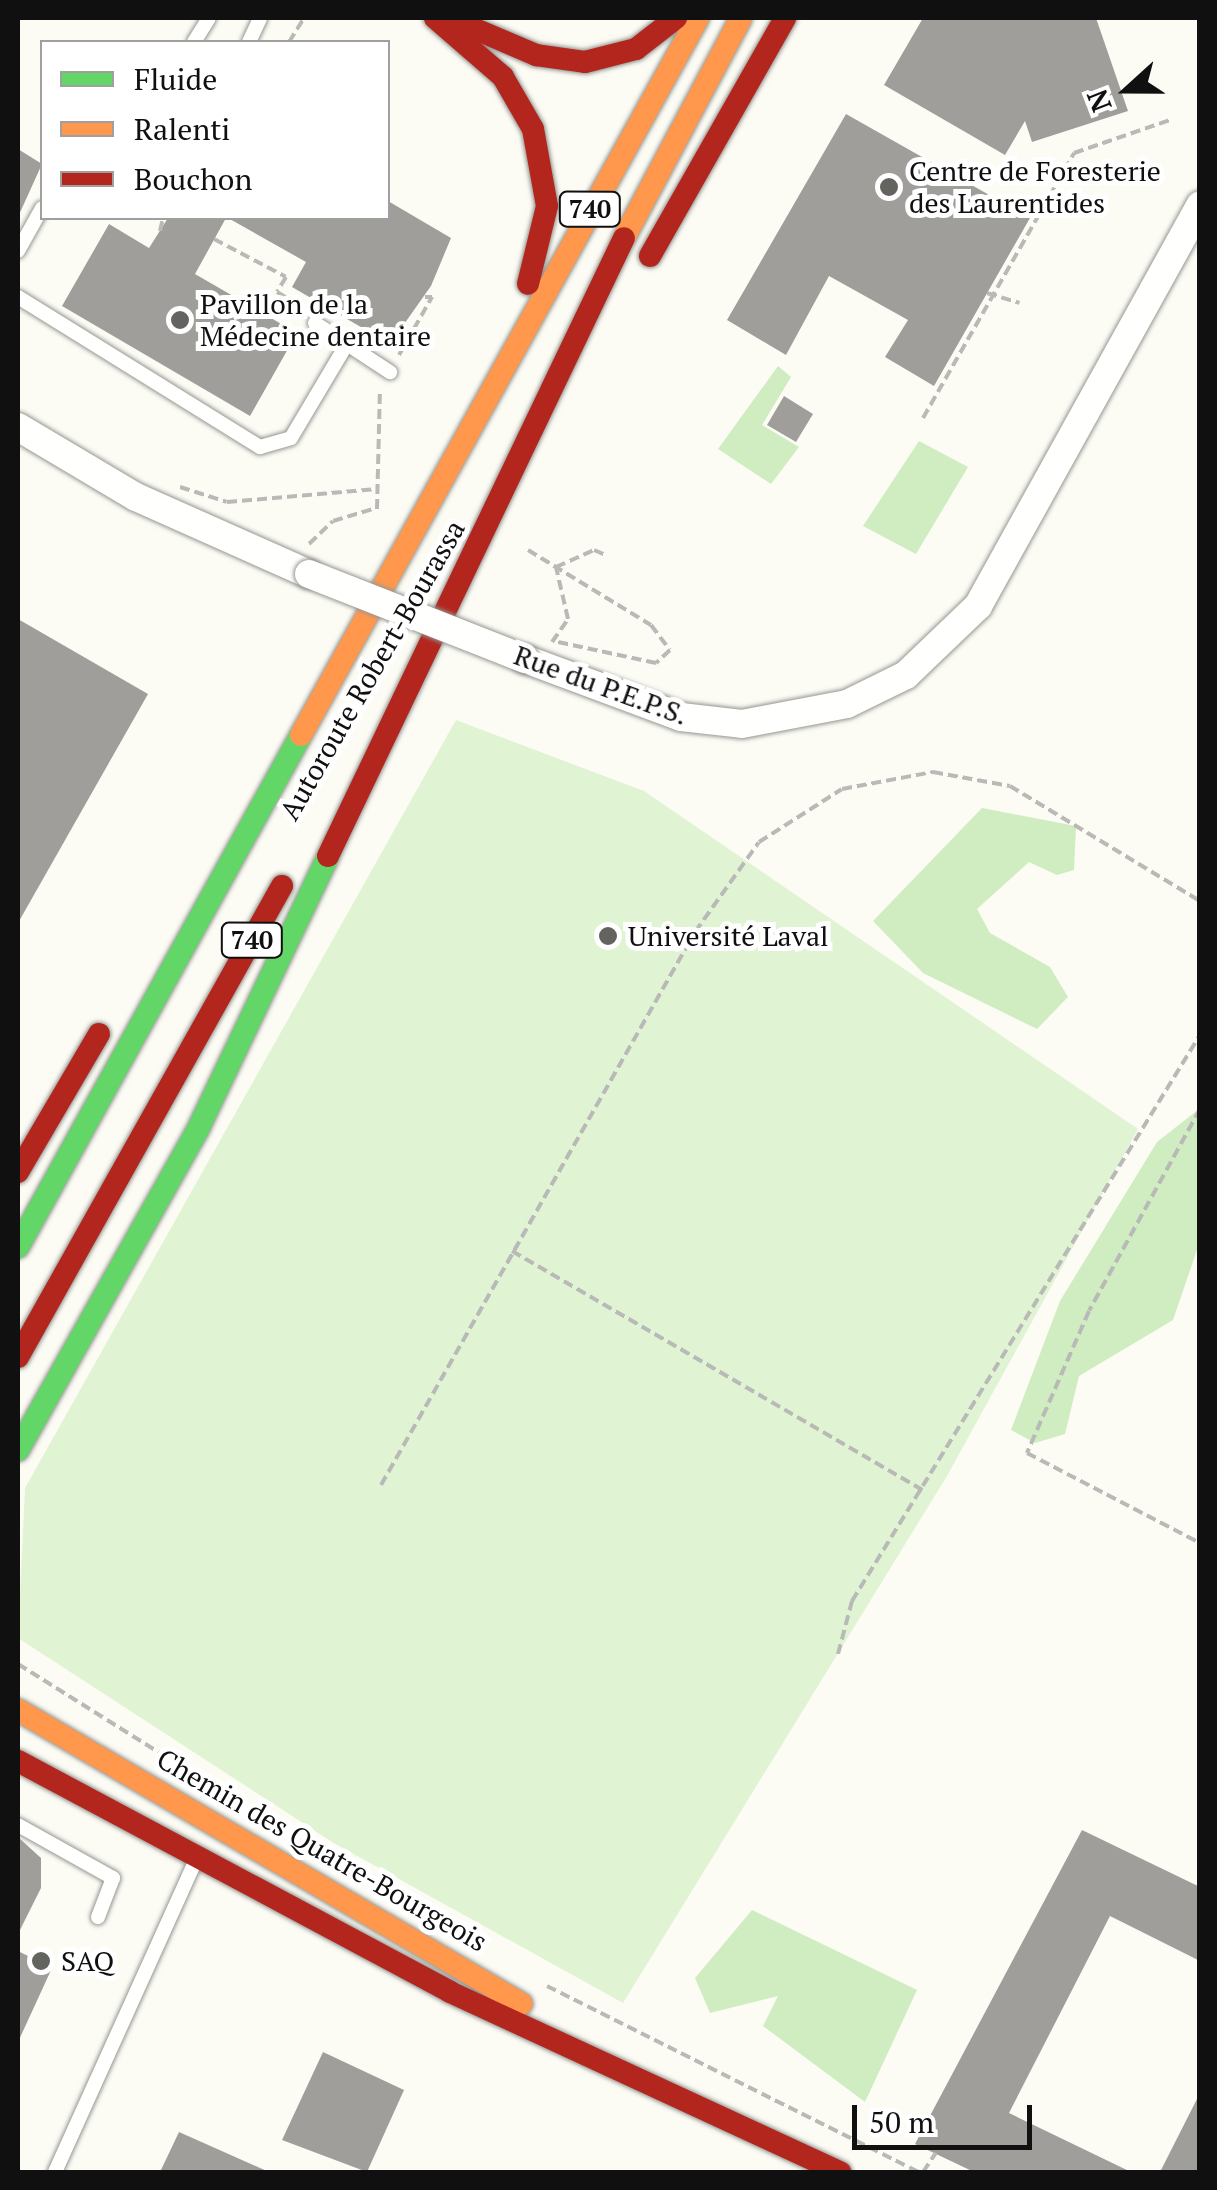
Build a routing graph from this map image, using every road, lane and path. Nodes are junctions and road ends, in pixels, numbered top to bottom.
1 (210, 18) edge
2 (304, 18) edge
3 (435, 18) edge
4 (449, 18) edge
5 (676, 18) edge
6 (698, 18) edge
7 (741, 18) edge
8 (785, 18) edge
9 (195, 40) edge
10 (290, 40) edge
11 (1172, 119) dead end
12 (1200, 205) edge
13 (40, 212) edge
14 (162, 220) edge
15 (160, 231) dead end
16 (214, 239) dead end
17 (18, 250) edge
18 (640, 274) dead end
19 (987, 292) dead end
20 (18, 297) edge
21 (425, 297) dead end
22 (993, 298) junction
23 (1019, 302) dead end
24 (620, 308) dead end
25 (315, 319) joint
26 (345, 347) junction
27 (387, 370) junction
28 (482, 401) junction
29 (923, 418) dead end
30 (18, 427) edge
31 (376, 489) junction
32 (174, 490) dead end
33 (490, 525) junction
34 (528, 550) dead end
35 (606, 555) dead end
36 (308, 560) junction
37 (556, 567) junction
38 (556, 634) dead end
39 (553, 640) dead end
40 (332, 676) junction
41 (1200, 901) edge
42 (144, 962) dead end
43 (114, 1011) dead end
44 (1200, 1035) edge
45 (1200, 1109) edge
46 (18, 1172) edge
47 (18, 1247) edge
48 (512, 1251) junction
49 (18, 1357) edge
50 (18, 1450) edge
51 (381, 1485) dead end
52 (925, 1491) junction
53 (1200, 1543) edge
54 (838, 1654) dead end
55 (18, 1664) edge
56 (18, 1710) edge
57 (18, 1761) edge
58 (200, 1779) dead end
59 (215, 1822) junction
60 (18, 1826) edge
61 (196, 1858) junction
62 (98, 1916) dead end
63 (535, 1980) dead end
64 (591, 2050) junction
65 (936, 2153) dead end
66 (55, 2172) edge
67 (840, 2172) edge
68 (921, 2172) edge

1 - 9 lane
2 - 10 path
3 - 28 main road
4 - 5 main road
6 - 28 main road, Autoroute Robert-Bourassa / 740
7 - 33 main road
8 - 18 main road, 740
11 - 22 path
12 - 36 street, Rue du P.E.P.S., bridge
13 - 17 lane
14 - 15 path
16 - 25 path
19 - 22 path
20 - 26 lane
21 - 27 path
22 - 23 path
22 - 29 path
24 - 33 main road, Autoroute Robert-Bourassa / 740
25 - 26 lane
26 - 27 lane
27 - 31 path
28 - 40 main road, Autoroute Robert-Bourassa / 740
30 - 36 street, Rue du P.E.P.S.
31 - 32 path
31 - 36 path
33 - 49 main road, Autoroute Robert-Bourassa / 740
33 - 50 main road
34 - 37 path
35 - 37 path
37 - 38 path
37 - 39 path
40 - 42 main road
40 - 47 main road, Autoroute Robert-Bourassa / 740
41 - 48 path
43 - 46 main road
44 - 52 path
45 - 53 path
48 - 51 path
48 - 52 path
52 - 54 path
55 - 58 path
56 - 59 main road, Chemin des Quatre-Bourgeois
57 - 61 main road, Chemin des Quatre-Bourgeois
59 - 61 lane
59 - 64 main road, Chemin des Quatre-Bourgeois
60 - 62 lane
61 - 64 main road, Chemin des Quatre-Bourgeois
61 - 66 lane
63 - 68 path
64 - 67 main road, Chemin des Quatre-Bourgeois
65 - 68 path

